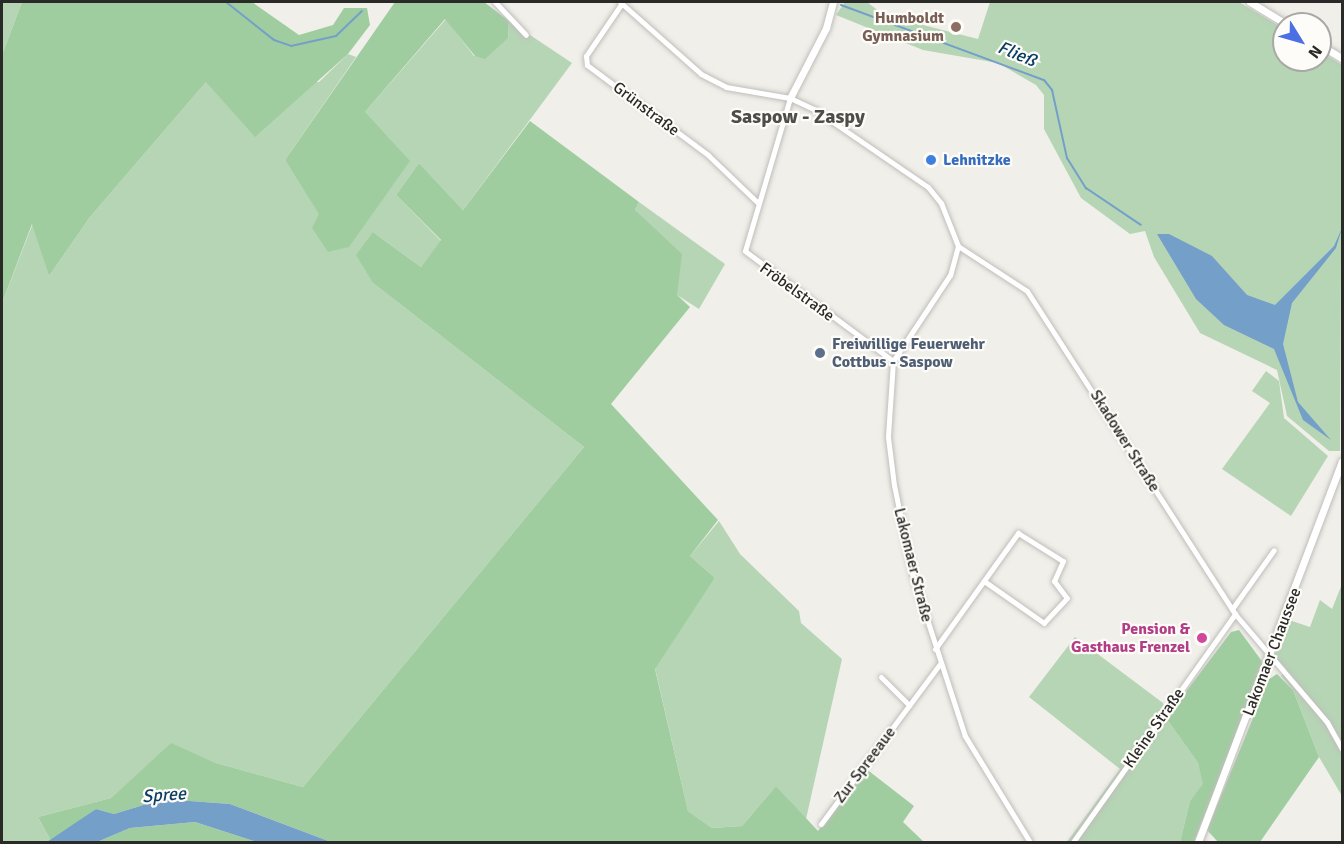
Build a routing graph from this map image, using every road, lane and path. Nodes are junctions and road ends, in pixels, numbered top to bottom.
1 (495, 2) edge
2 (621, 2) edge
3 (833, 2) edge
4 (1250, 2) edge
5 (1272, 15) edge
6 (526, 34) dead end
7 (790, 98) junction
8 (758, 202) junction
9 (958, 246) junction
10 (893, 361) junction
11 (1342, 460) edge
12 (1274, 550) dead end
13 (984, 581) junction
14 (1233, 611) junction
15 (935, 649) junction
16 (1269, 659) junction
17 (940, 664) junction
18 (881, 677) dead end
19 (909, 705) junction
20 (1342, 748) edge
21 (821, 824) dead end
22 (1030, 843) edge
23 (1072, 843) edge
24 (1198, 843) edge

1 - 6 street
2 - 7 street
2 - 8 street, Grünstraße
3 - 7 street
4 - 5 street
7 - 8 street, Fröbelstraße
7 - 9 street
8 - 10 street, Fröbelstraße
9 - 10 street, Lakomaer Straße
9 - 14 street, Skadower Straße
10 - 15 street, Lakomaer Straße
11 - 16 street, Lakomaer Chaussee
12 - 14 street, Kleine Straße
13 - 13 street
13 - 15 street
14 - 16 street, Skadower Straße
14 - 23 street, Kleine Straße
15 - 17 street, Lakomaer Straße
16 - 20 street, Skadower Straße
16 - 24 street, Lakomaer Chaussee
17 - 19 street, Zur Spreeaue
17 - 22 street, Lakomaer Straße
18 - 19 street
19 - 21 street, Zur Spreeaue

